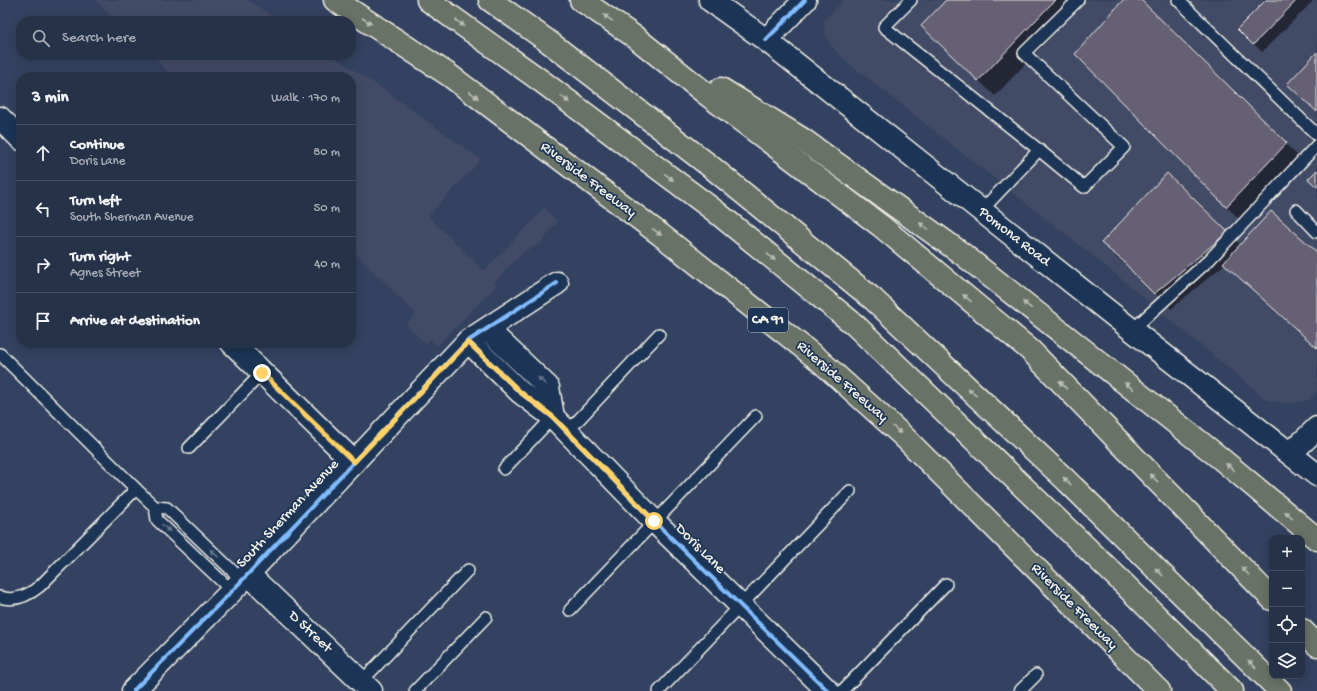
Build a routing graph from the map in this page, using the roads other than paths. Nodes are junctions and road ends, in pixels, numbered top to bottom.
1 (334, 0) edge
2 (428, 0) edge
3 (490, 0) edge
4 (581, 0) edge
5 (710, 0) edge
6 (805, 0) edge
7 (912, 0) edge
8 (1078, 0) edge
9 (1178, 0) edge
10 (635, 37) junction
11 (766, 40) junction
12 (0, 118) edge
13 (16, 134) edge
14 (1317, 135) edge
15 (1317, 145) edge
16 (1039, 150) junction
17 (1296, 210) dead end
18 (981, 211) junction
19 (1317, 232) edge
20 (557, 283) dead end
21 (487, 328) junction
22 (1132, 330) junction
23 (659, 334) dead end
24 (468, 342) junction
25 (237, 348) edge
26 (0, 354) edge
27 (262, 373) junction
28 (756, 416) dead end
29 (560, 424) junction
30 (1317, 428) edge
31 (189, 448) dead end
32 (1291, 453) junction
33 (354, 462) junction
34 (504, 469) dead end
35 (1317, 475) edge
36 (136, 489) junction
37 (850, 491) dead end
38 (155, 506) junction
39 (654, 521) junction
40 (1317, 539) edge
41 (468, 570) dead end
42 (241, 582) junction
43 (946, 584) dead end
44 (1269, 596) edge
45 (0, 597) edge
46 (740, 606) junction
47 (570, 610) dead end
48 (486, 617) dead end
49 (1305, 633) edge
50 (1317, 645) edge
51 (1036, 675) dead end
52 (366, 686) edge
53 (133, 691) edge
54 (415, 691) edge
55 (659, 691) edge
56 (828, 691) edge
57 (842, 691) edge
58 (1020, 691) edge
59 (1159, 691) edge
60 (1232, 691) edge
61 (1280, 691) edge

1 -> 59 highway, Riverside Freeway / CA 91
2 -> 60 highway
61 -> 3 highway
10 -> 4 highway
5 - 11 street, Pomona Road
6 - 11 street
7 - 16 lane
8 - 16 lane
9 - 14 lane
40 -> 10 highway
44 -> 10 highway
11 - 18 street, Pomona Road
12 - 13 street
15 - 22 lane
16 - 18 lane
17 - 19 lane
18 - 22 street, Pomona Road
20 - 21 street, South Sherman Avenue
21 - 24 street, South Sherman Avenue
29 -> 21 street
22 - 32 street, Pomona Road
23 - 29 lane
24 - 29 street, Doris Lane
24 - 33 street, South Sherman Avenue
25 - 27 street
26 - 36 lane
27 - 31 lane
27 - 33 street
28 - 39 lane
29 - 34 lane
29 - 39 street, Doris Lane
30 - 32 street
32 - 35 street, Pomona Road
33 - 42 street, South Sherman Avenue
36 - 38 lane
36 - 45 lane
37 - 46 lane
42 -> 38 lane
38 -> 42 lane
39 - 46 street, Doris Lane
39 - 47 lane
41 - 52 lane
42 - 52 street, D Street
42 - 53 street, South Sherman Avenue
43 - 57 lane
46 - 55 lane
46 - 56 street, Doris Lane
48 - 54 lane
49 - 50 highway
51 - 58 lane

